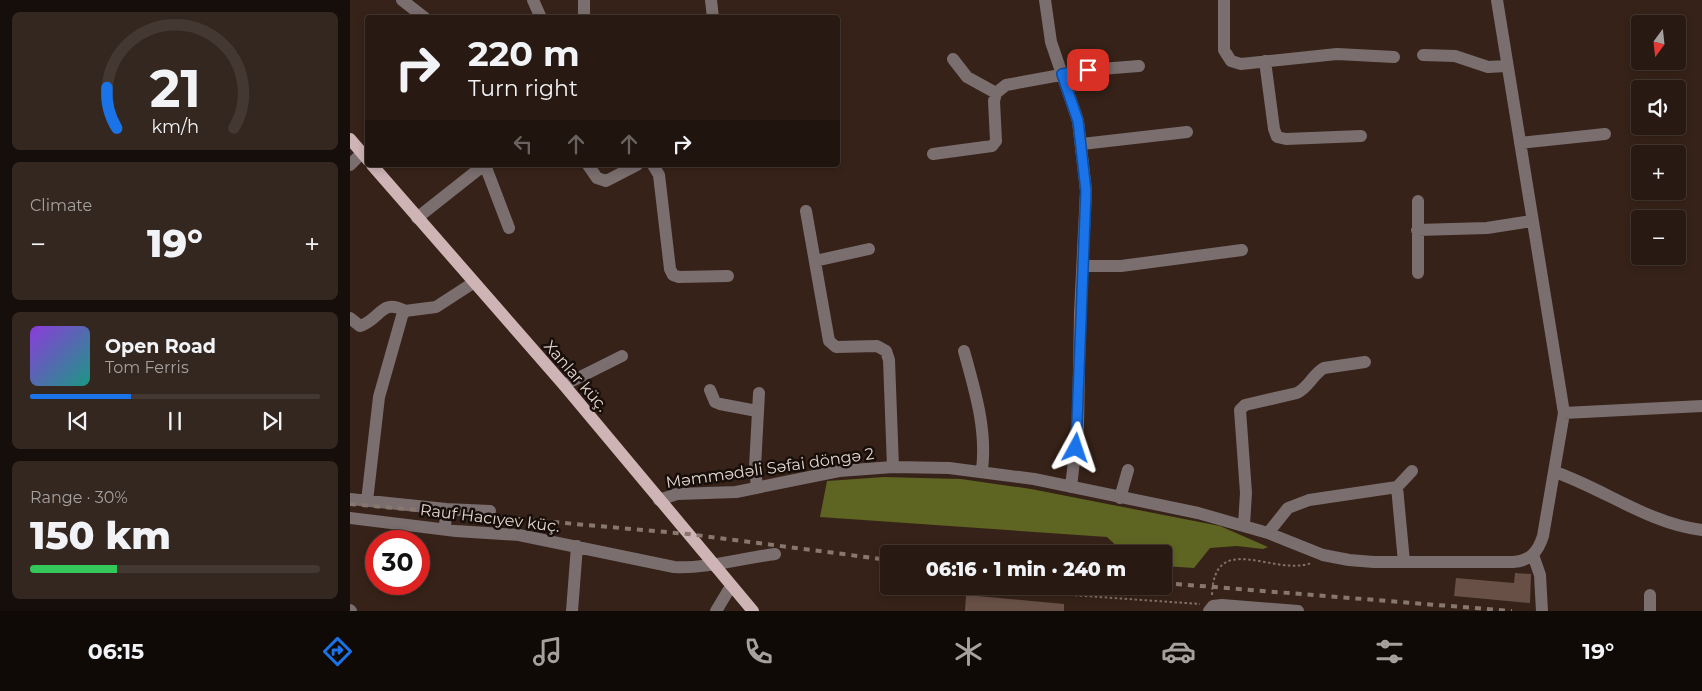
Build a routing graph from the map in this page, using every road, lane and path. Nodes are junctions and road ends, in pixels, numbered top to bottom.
1 (402, 0) edge
2 (533, 0) edge
3 (584, 0) edge
4 (711, 0) edge
5 (1045, 0) edge
6 (1224, 0) edge
7 (1497, 0) edge
8 (421, 15) edge
9 (540, 15) edge
10 (584, 15) edge
11 (713, 15) edge
12 (1423, 56) dead end
13 (1394, 57) dead end
14 (953, 59) dead end
15 (1265, 61) junction
16 (1140, 66) dead end
17 (1506, 66) junction
18 (1062, 74) junction
19 (996, 93) junction
20 (1187, 132) dead end
21 (1605, 134) dead end
22 (1361, 136) dead end
23 (350, 139) edge
24 (1520, 143) junction
25 (1082, 144) junction
26 (933, 154) dead end
27 (365, 157) edge
28 (350, 165) edge
29 (374, 167) edge
30 (481, 167) edge
31 (485, 167) edge
32 (589, 167) edge
33 (633, 167) edge
34 (654, 167) edge
35 (1418, 201) dead end
36 (806, 211) dead end
37 (417, 218) junction
38 (1532, 221) junction
39 (509, 228) dead end
40 (1417, 230) junction
41 (869, 249) dead end
42 (1242, 250) dead end
43 (815, 261) junction
44 (1083, 266) junction
45 (1418, 274) dead end
46 (728, 276) dead end
47 (473, 284) junction
48 (405, 311) junction
49 (350, 318) edge
50 (964, 351) dead end
51 (622, 356) dead end
52 (1365, 362) dead end
53 (564, 385) junction
54 (710, 390) dead end
55 (759, 394) dead end
56 (1702, 406) edge
57 (757, 411) junction
58 (1564, 413) junction
59 (893, 467) junction
60 (982, 470) junction
61 (1128, 470) dead end
62 (1412, 471) dead end
63 (1555, 472) junction
64 (1071, 487) junction
65 (1397, 487) junction
66 (757, 488) junction
67 (1120, 498) junction
68 (350, 499) edge
69 (659, 500) junction
70 (367, 501) junction
71 (446, 509) junction
72 (490, 511) dead end
73 (350, 518) edge
74 (1244, 525) junction
75 (445, 529) junction
76 (1702, 530) edge
77 (1268, 533) junction
78 (577, 546) junction
79 (775, 554) dead end
80 (1324, 554) junction
81 (1533, 555) junction
82 (1404, 562) junction
83 (712, 563) junction
84 (732, 586) junction
85 (1050, 595) edge
86 (1650, 595) dead end
87 (1211, 609) edge
88 (572, 611) edge
89 (716, 611) edge
90 (753, 611) edge
91 (1298, 611) edge
92 (1542, 611) edge
93 (1650, 611) edge

1 - 8 street
2 - 9 street
3 - 10 street
4 - 11 street
5 - 18 street
6 - 15 street
7 - 17 street
12 - 17 street
13 - 15 street
14 - 19 street
15 - 22 street
16 - 18 street
17 - 24 street
18 - 19 street
18 - 25 street
19 - 26 street
20 - 25 street
21 - 24 street
23 - 27 main road
24 - 38 street
25 - 44 street
27 - 28 street
29 - 37 main road, Xanlar küç.
30 - 37 street
31 - 39 street
32 - 33 street
34 - 46 street
35 - 40 street
36 - 43 street
37 - 47 main road, Xanlar küç.
38 - 40 street
38 - 58 street
40 - 45 street
41 - 43 street
42 - 44 street
43 - 59 street
44 - 64 street
47 - 48 street
47 - 53 main road, Xanlar küç.
48 - 49 street
48 - 70 street
50 - 60 street
51 - 53 street
52 - 74 street
53 - 69 main road, Xanlar küç.
54 - 57 street
55 - 57 street
56 - 58 street
57 - 66 street
58 - 63 street
59 - 60 street, Məmmədəli Səfai döngə 2
59 - 66 street, Məmmədəli Səfai döngə 2
60 - 64 street, Məmmədəli Səfai döngə 2
61 - 67 street
62 - 65 street
63 - 76 street
63 - 81 street
64 - 67 street, Məmmədəli Səfai döngə 2
65 - 77 street
65 - 82 street
66 - 69 street, Məmmədəli Səfai döngə 2
67 - 74 street, Məmmədəli Səfai döngə 2
68 - 70 street
69 - 83 main road, Xanlar küç.
70 - 71 street
71 - 72 street
71 - 75 street
73 - 75 street, Rauf Hacıyev küç.
74 - 77 street, Məmmədəli Səfai döngə 2
75 - 78 street, Rauf Hacıyev küç.
77 - 80 street, Məmmədəli Səfai döngə 2
78 - 83 street, Rauf Hacıyev küç.
78 - 88 street
79 - 83 street, Rauf Hacıyev küç.
80 - 82 street, Məmmədəli Səfai döngə 2
80 - 87 path
81 - 82 street, Məmmədəli Səfai döngə 2
81 - 92 street
83 - 84 main road, Xanlar küç.
84 - 89 street
84 - 90 main road, Xanlar küç.
85 - 87 path
86 - 93 street
87 - 91 street

